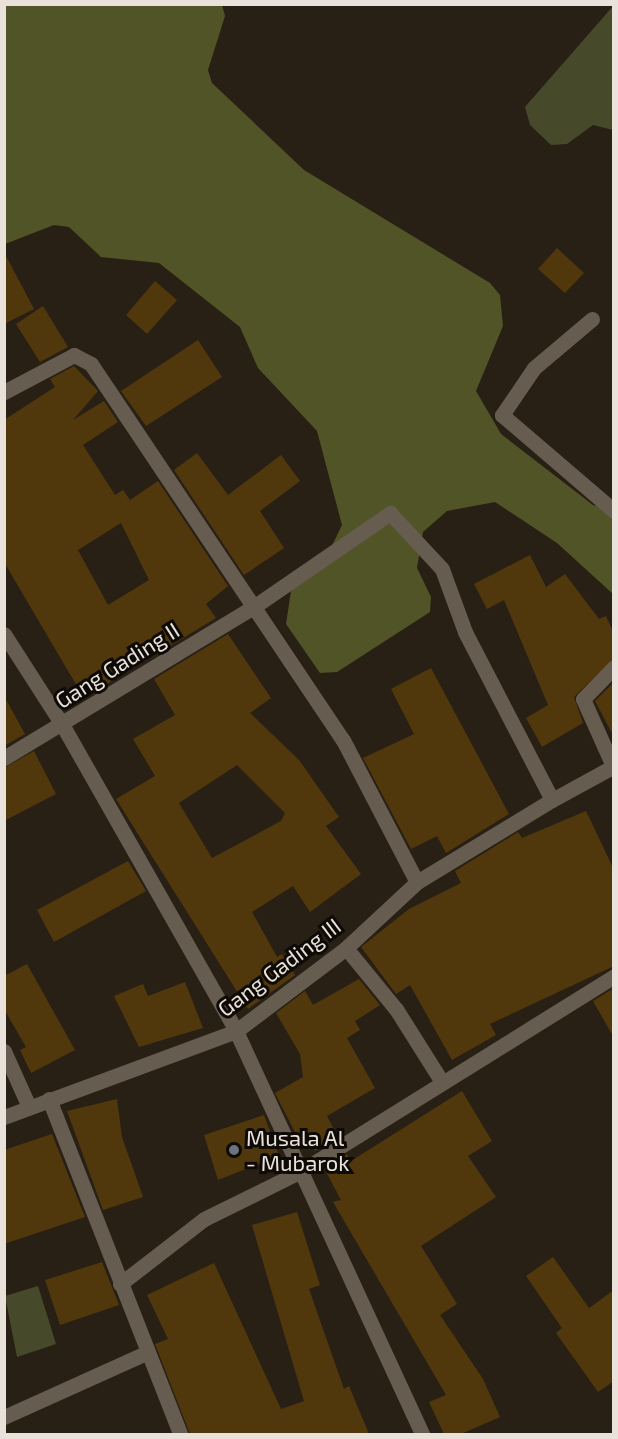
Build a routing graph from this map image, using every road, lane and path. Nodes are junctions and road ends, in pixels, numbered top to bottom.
1 (591, 319) dead end
2 (4, 392) edge
3 (614, 511) edge
4 (252, 608) junction
5 (4, 634) edge
6 (614, 667) edge
7 (63, 726) junction
8 (4, 758) edge
9 (613, 766) edge
10 (552, 800) junction
11 (417, 882) junction
12 (346, 948) junction
13 (614, 976) edge
14 (236, 1031) junction
15 (4, 1051) edge
16 (442, 1082) junction
17 (49, 1099) junction
18 (29, 1107) junction
19 (4, 1117) edge
20 (301, 1171) junction
21 (120, 1284) junction
22 (146, 1353) junction
23 (4, 1417) edge
24 (180, 1434) edge
25 (422, 1434) edge

1 - 3 street
2 - 4 street
4 - 7 street, Gang Gading II
4 - 10 street, Gang Gading II
4 - 11 street
5 - 7 street
6 - 9 street
7 - 8 street, Gang Gading II
7 - 14 street
9 - 10 street, Gang Gading III
10 - 11 street, Gang Gading III
11 - 12 street, Gang Gading III
12 - 14 street, Gang Gading III
12 - 16 street
13 - 16 street
14 - 17 street, Gang Gading III
14 - 20 street
15 - 18 street
16 - 20 street
17 - 18 street, Gang Gading III
17 - 21 street
18 - 19 street, Gang Gading III
20 - 21 street
20 - 25 street
21 - 22 street
22 - 23 street
22 - 24 street

